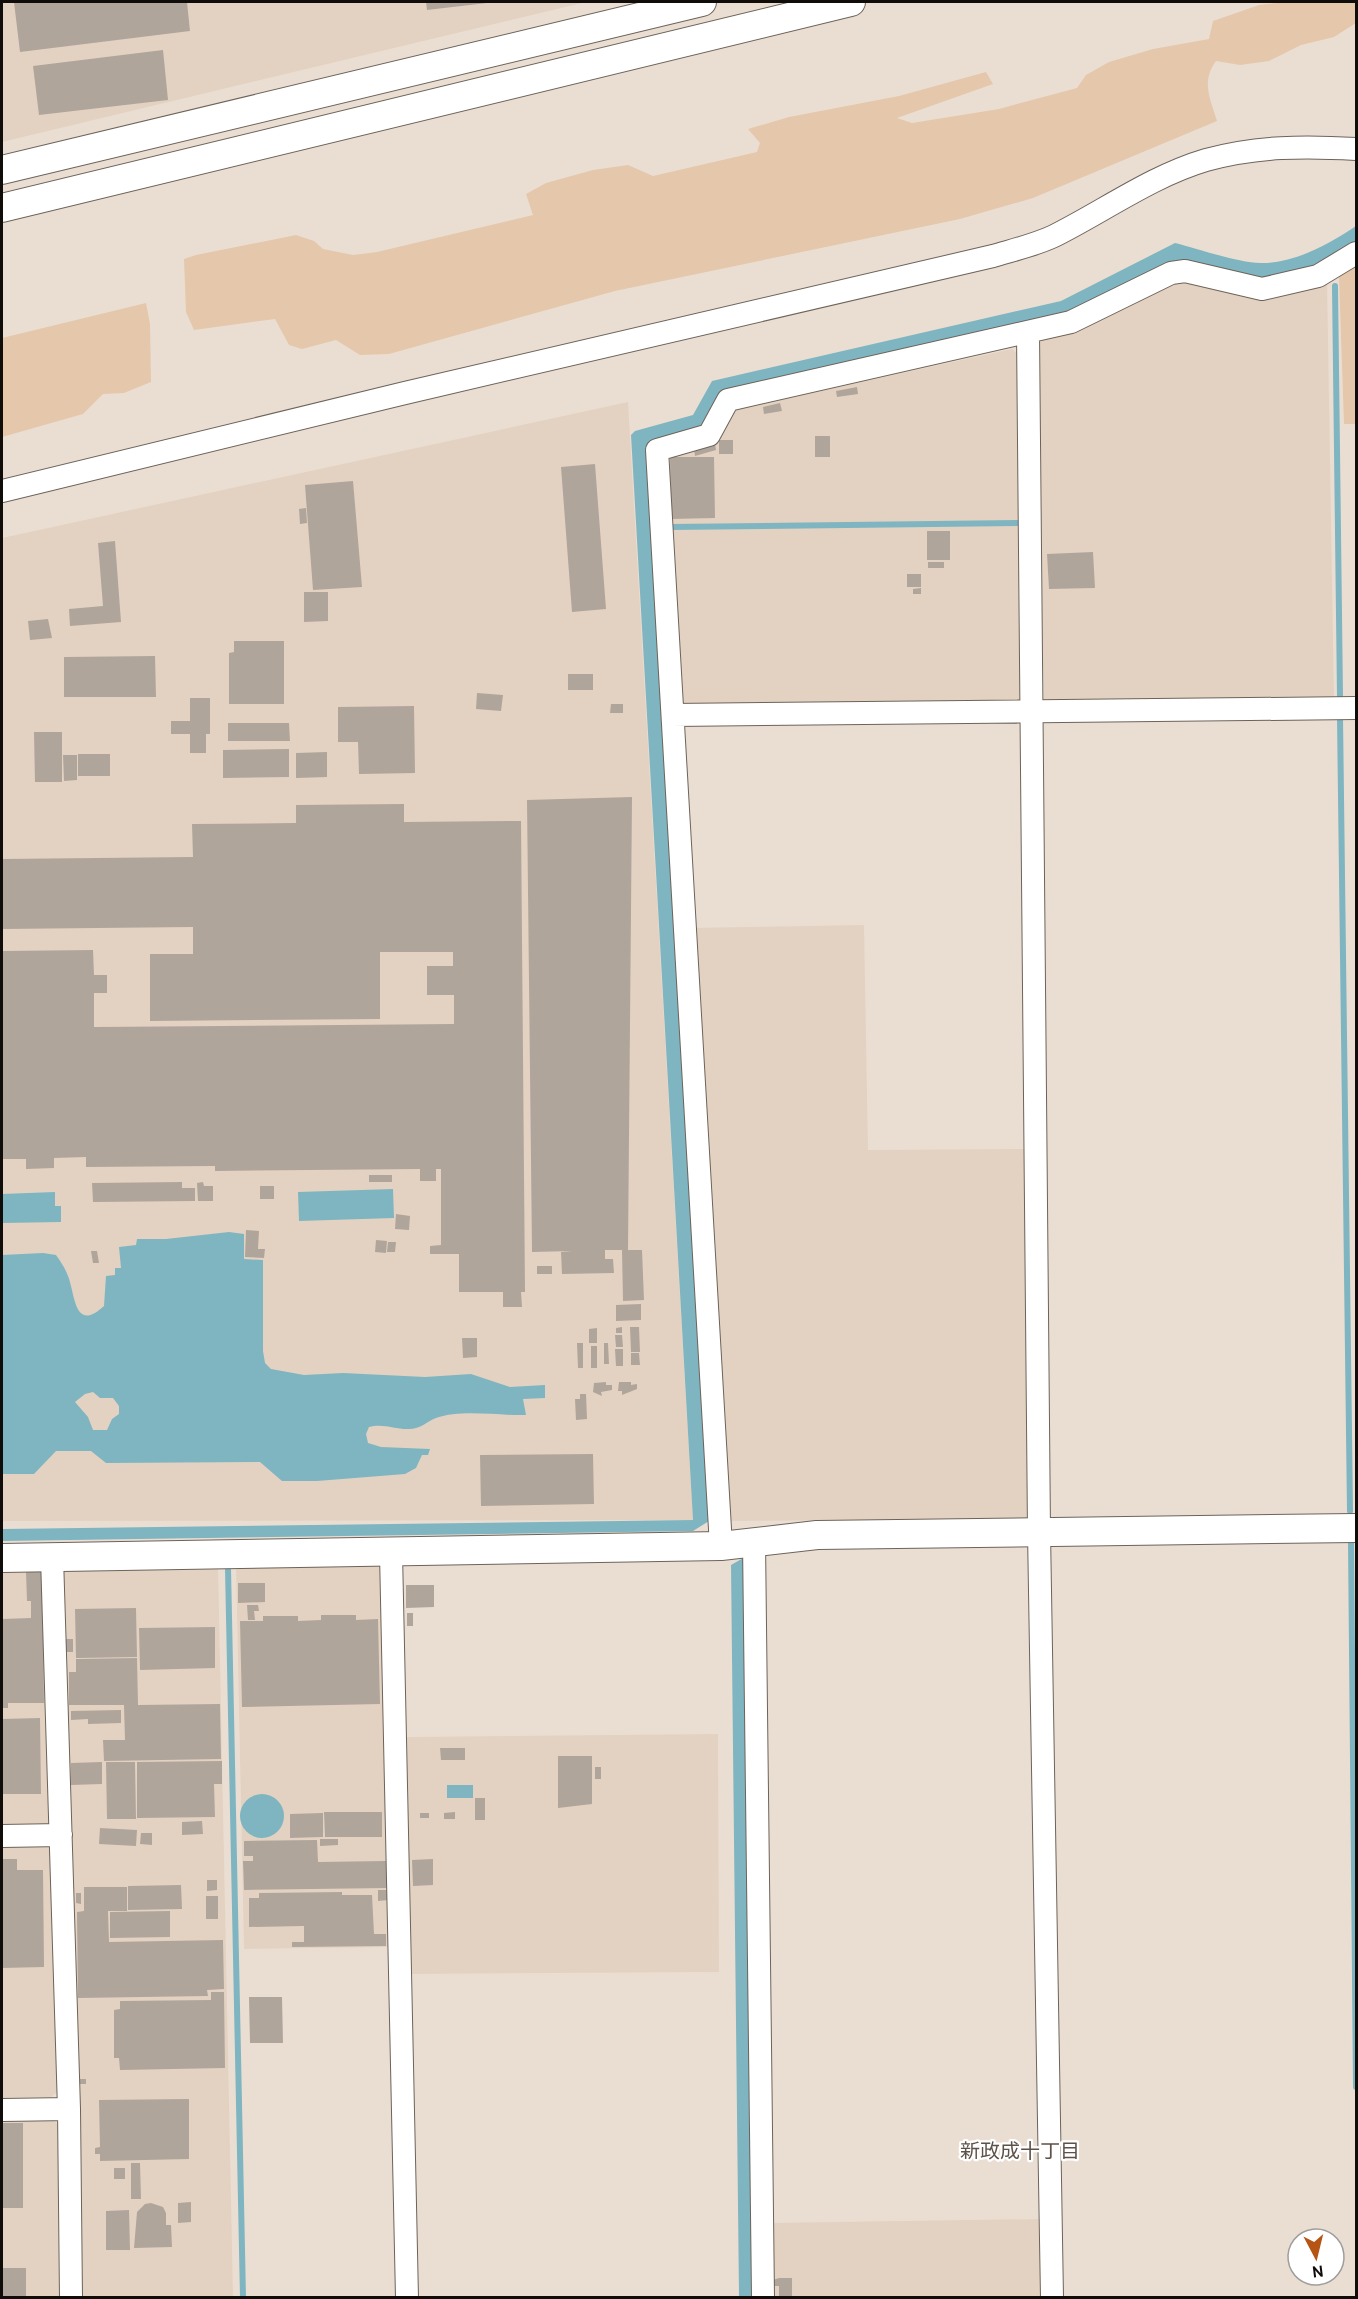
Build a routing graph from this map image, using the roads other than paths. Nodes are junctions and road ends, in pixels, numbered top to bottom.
1 (702, 2) edge
2 (851, 2) edge
3 (1356, 149) edge
4 (2, 170) edge
5 (2, 208) edge
6 (1356, 253) edge
7 (1028, 332) junction
8 (2, 491) edge
9 (1356, 708) edge
10 (1032, 711) junction
11 (673, 715) junction
12 (1356, 1528) edge
13 (1039, 1532) junction
14 (754, 1542) junction
15 (721, 1546) junction
16 (391, 1553) junction
17 (52, 1557) junction
18 (2, 1558) edge
19 (61, 1835) junction
20 (2, 1836) edge
21 (69, 2109) junction
22 (2, 2110) edge
23 (72, 2298) edge
24 (407, 2298) edge
25 (763, 2298) edge
26 (1052, 2298) edge

1 - 4 street
2 - 5 street
3 - 8 street
6 - 7 street
7 - 10 street
7 - 11 street
9 - 10 street
10 - 11 street
10 - 13 street
11 - 15 street
12 - 13 street
13 - 14 street
13 - 26 street
14 - 15 street
14 - 25 street
15 - 16 street
16 - 17 street
16 - 24 street
17 - 18 street
17 - 19 street
19 - 20 street
19 - 21 street
21 - 22 street
21 - 23 street

